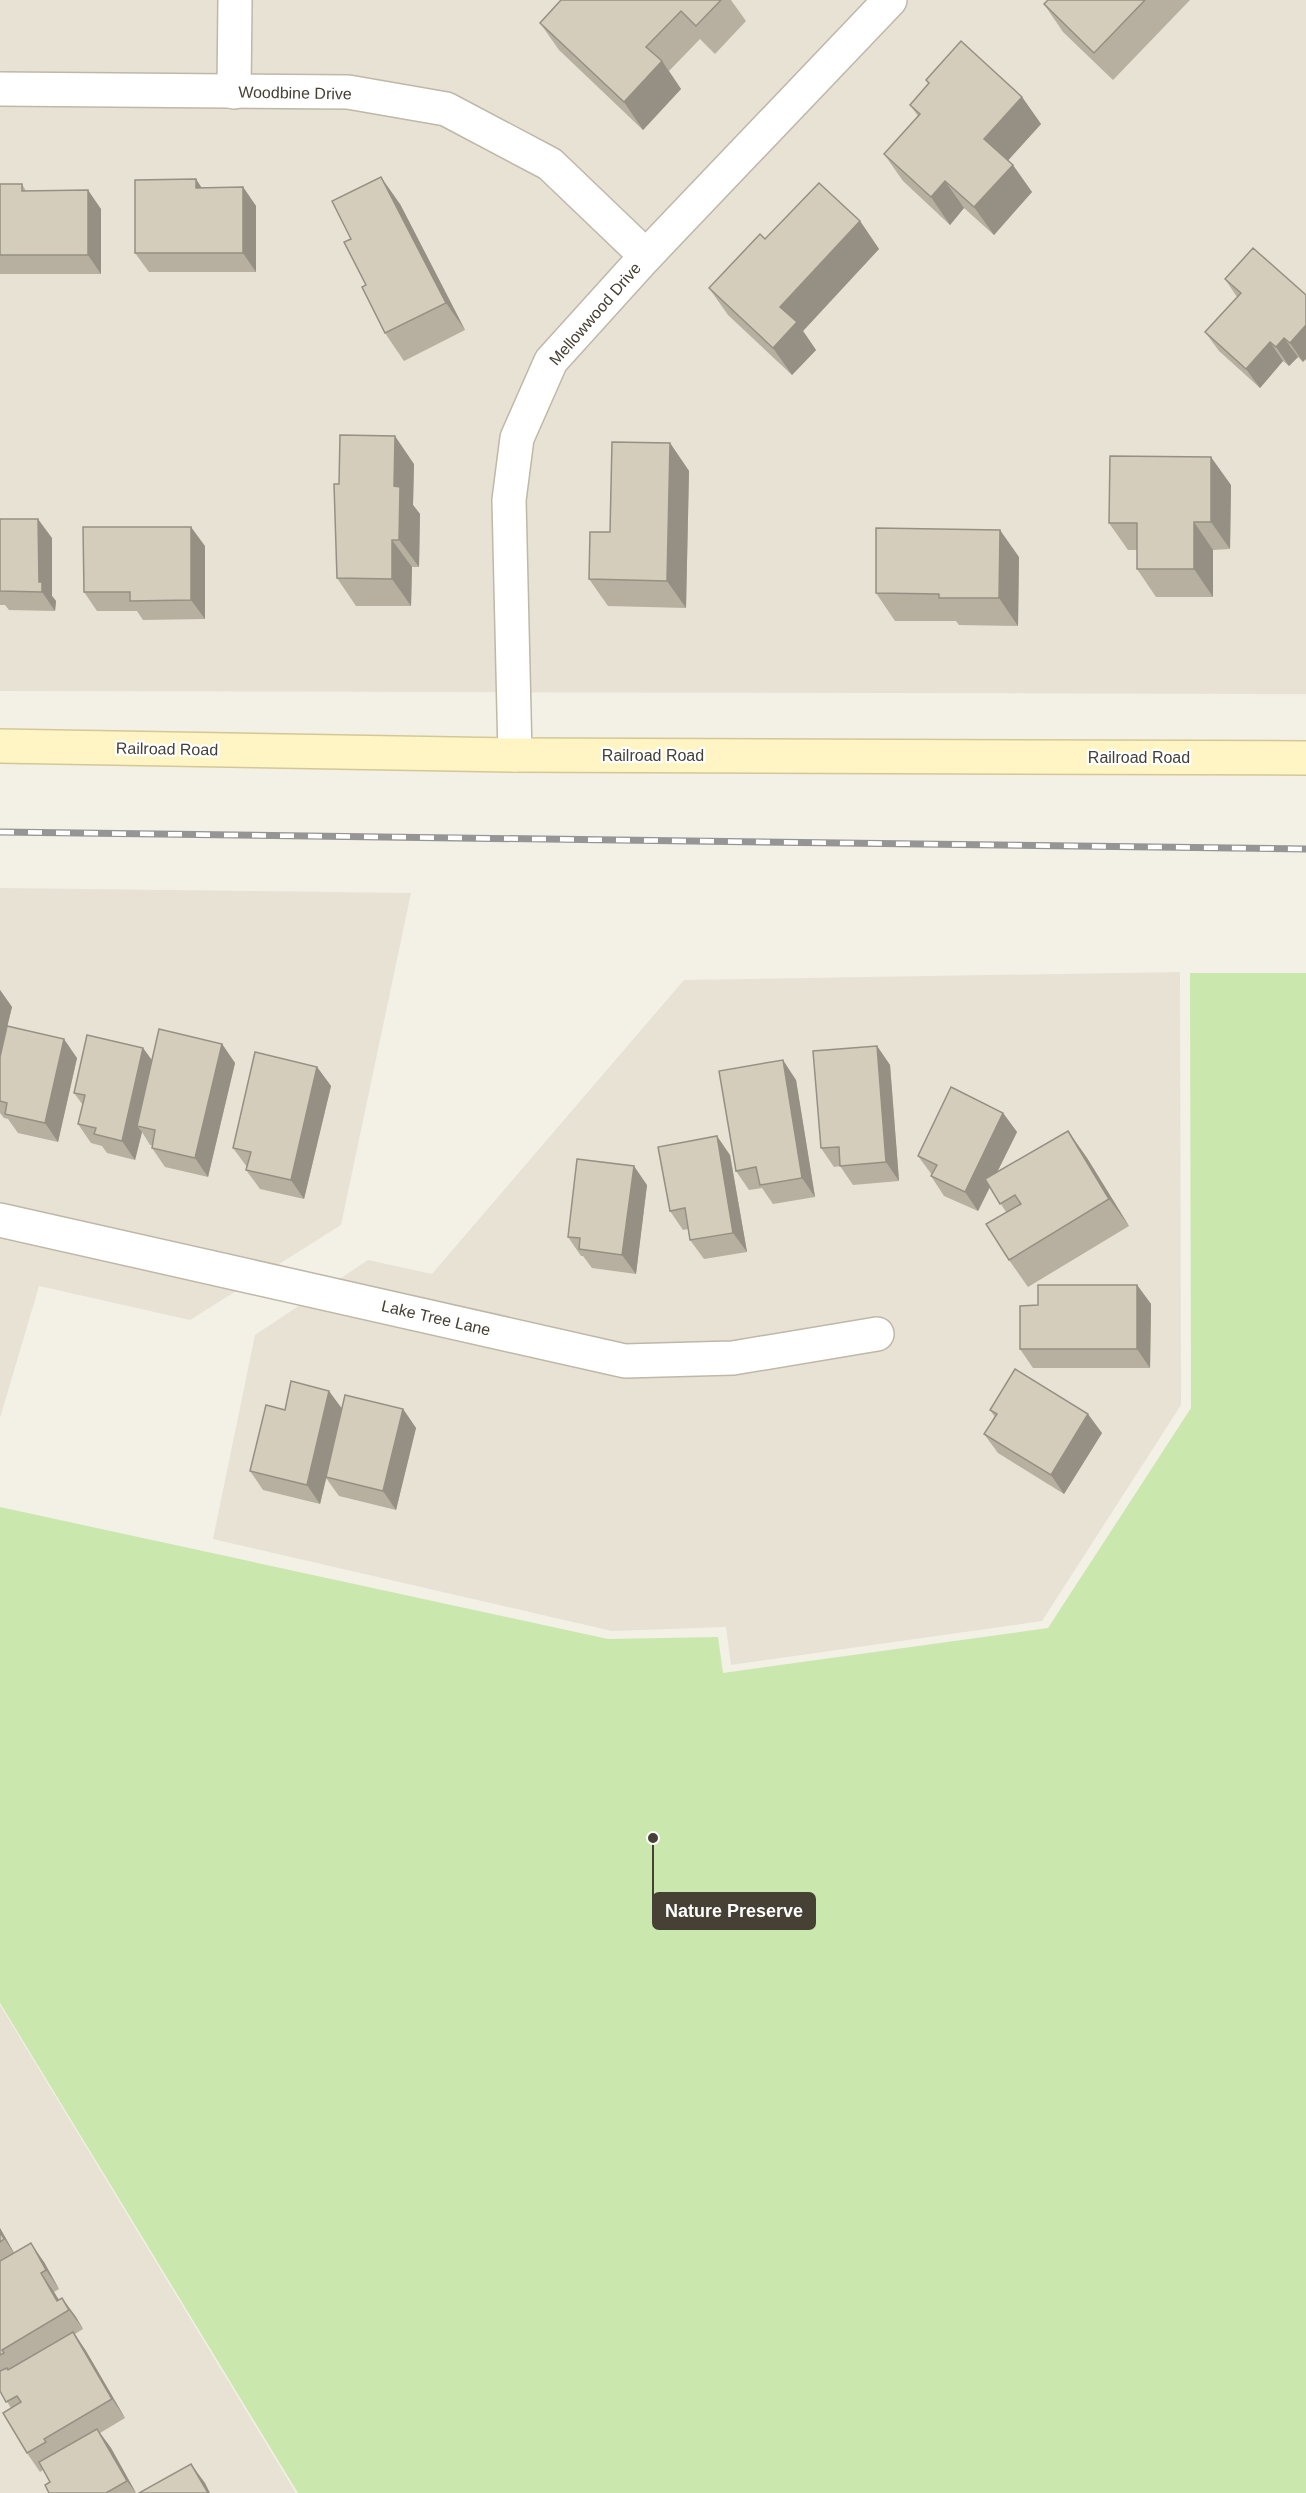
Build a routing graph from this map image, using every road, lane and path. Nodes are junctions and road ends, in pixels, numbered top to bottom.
1 (235, 0) edge
2 (890, 0) edge
3 (0, 89) edge
4 (234, 92) junction
5 (646, 256) junction
6 (0, 746) edge
7 (515, 754) junction
8 (1306, 758) edge
9 (0, 1220) edge
10 (877, 1334) dead end

1 - 4 street
2 - 5 street, Mellowwood Drive
3 - 4 street, Woodbine Drive
4 - 5 street, Woodbine Drive
5 - 7 street, Mellowwood Drive
6 - 7 street, Railroad Road
7 - 8 street, Railroad Road
9 - 10 street, Lake Tree Lane

